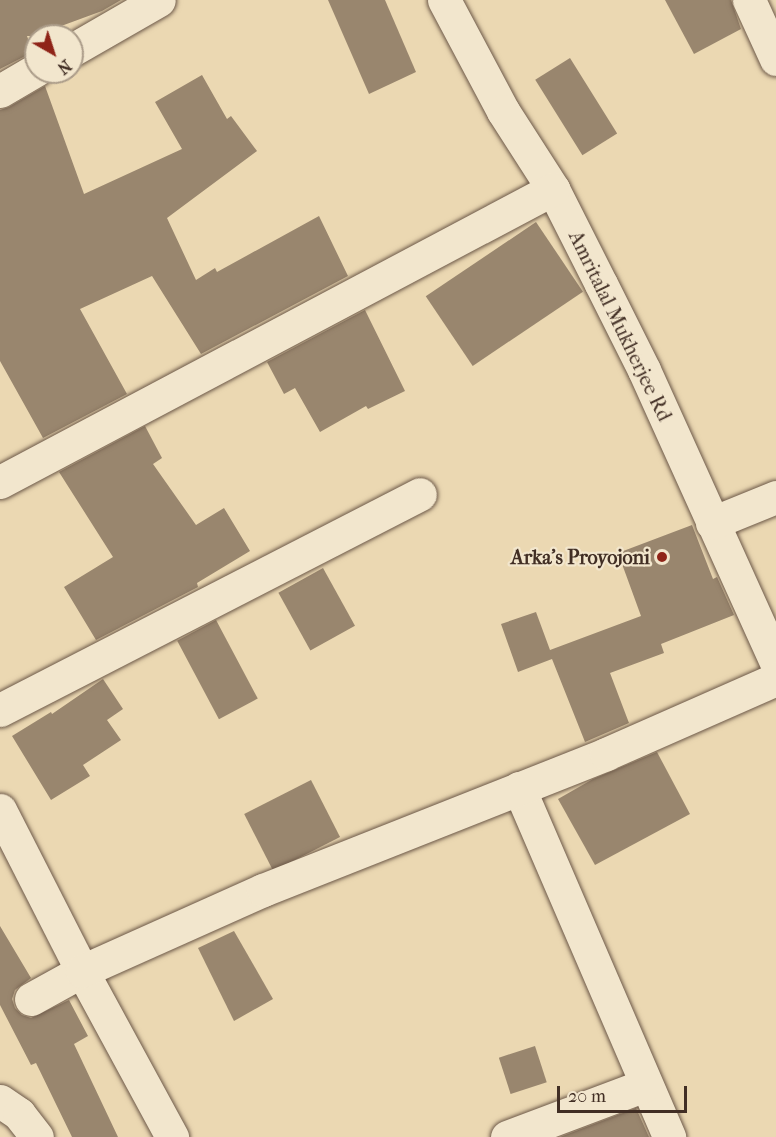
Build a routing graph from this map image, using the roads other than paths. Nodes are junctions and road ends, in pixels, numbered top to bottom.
1 (159, 0) edge
2 (444, 0) edge
3 (749, 0) edge
4 (84, 43) edge
5 (776, 59) edge
6 (24, 77) edge
7 (0, 91) edge
8 (553, 189) junction
9 (0, 482) edge
10 (420, 494) dead end
11 (776, 497) edge
12 (712, 522) junction
13 (776, 663) edge
14 (776, 679) edge
15 (0, 710) edge
16 (519, 788) junction
17 (0, 810) edge
18 (82, 971) junction
19 (31, 999) dead end
20 (645, 1085) junction
21 (0, 1101) edge
22 (37, 1137) edge
23 (172, 1137) edge
24 (507, 1137) edge
25 (669, 1137) edge

1 - 4 street
2 - 8 street, Amritalal Mukherjee Rd
3 - 5 street
6 - 7 street
8 - 9 street
8 - 12 street, Amritalal Mukherjee Rd
10 - 15 street
11 - 12 street
12 - 13 street, Amritalal Mukherjee Rd
14 - 16 street
16 - 18 street
16 - 20 street
17 - 18 street
18 - 19 street
18 - 23 street
20 - 24 street
20 - 25 street
21 - 22 street

